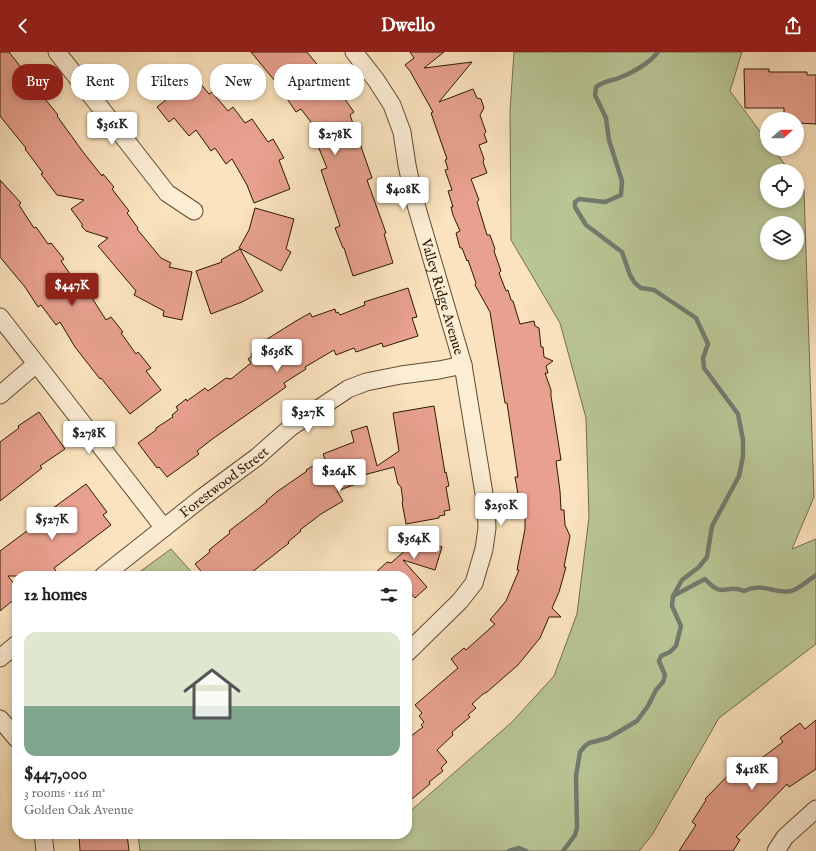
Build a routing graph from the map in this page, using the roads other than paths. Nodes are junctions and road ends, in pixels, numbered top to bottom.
1 (57, 52) edge
2 (354, 52) edge
3 (194, 211) dead end
4 (0, 318) edge
5 (36, 364) junction
6 (463, 365) junction
7 (0, 395) edge
8 (164, 528) junction
9 (109, 571) edge
10 (12, 648) edge
11 (412, 648) edge
12 (0, 658) edge
13 (0, 719) edge
14 (12, 733) edge
15 (816, 809) edge
16 (44, 839) edge
17 (46, 851) edge
18 (776, 851) edge

1 - 3 street
2 - 6 street, Valley Ridge Avenue
4 - 5 street
5 - 7 street
5 - 8 street
6 - 8 street, Forestwood Street
6 - 11 street, Valley Ridge Avenue
8 - 9 street, Forestwood Street
10 - 12 street
13 - 14 street
15 - 18 street
16 - 17 street

